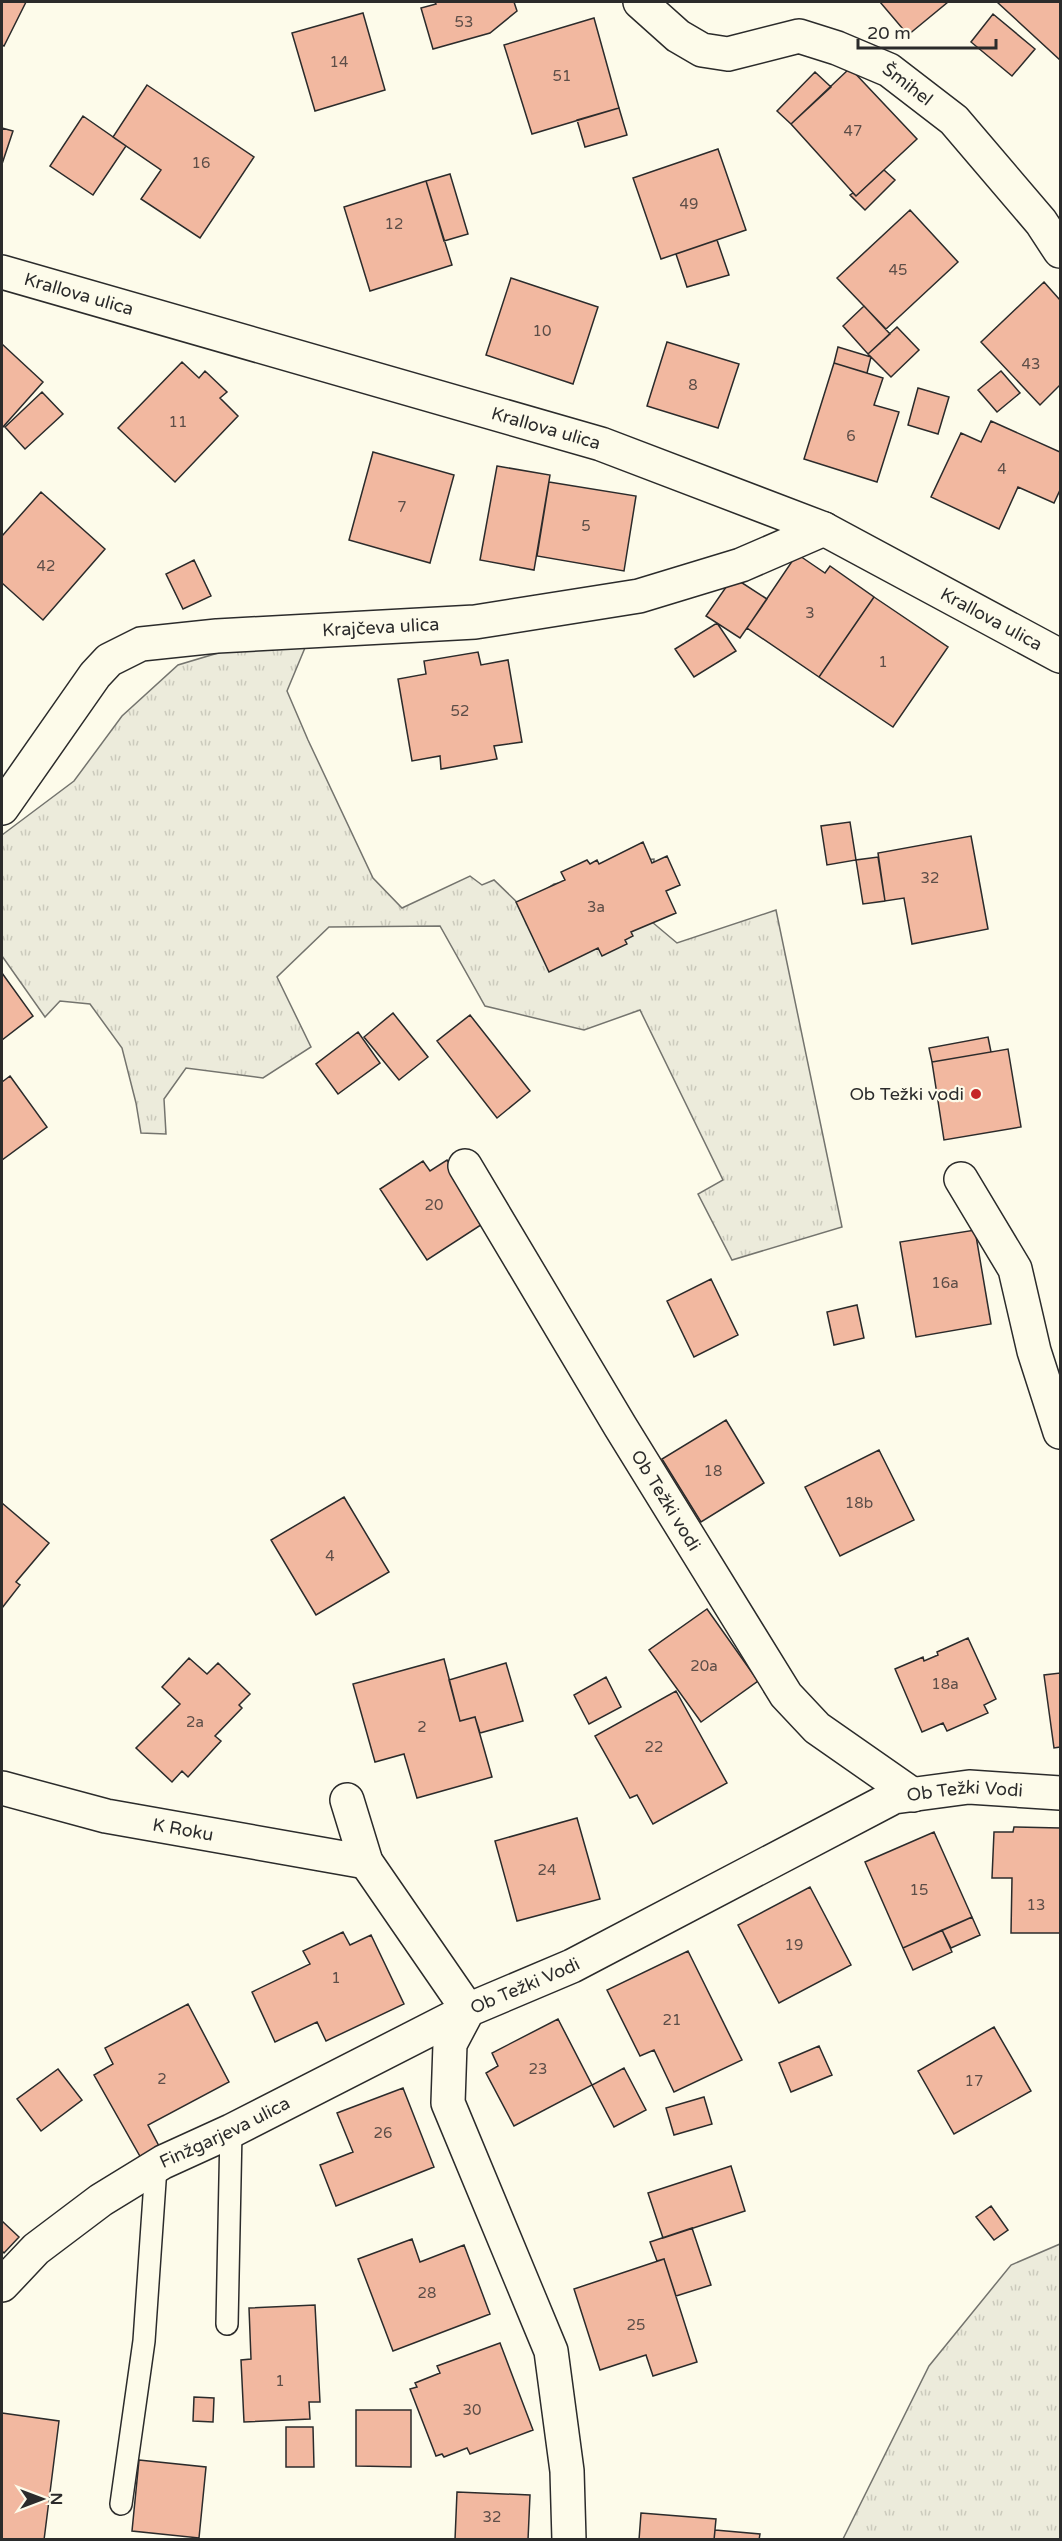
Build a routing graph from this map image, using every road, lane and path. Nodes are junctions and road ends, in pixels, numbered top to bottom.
1 (640, 2) edge
2 (1060, 251) edge
3 (2, 272) edge
4 (824, 529) junction
5 (1060, 656) edge
6 (2, 808) edge
7 (465, 1166) dead end
8 (961, 1179) dead end
9 (1060, 1432) edge
10 (2, 1788) edge
11 (1060, 1793) edge
12 (913, 1795) junction
13 (346, 1800) dead end
14 (366, 1862) junction
15 (468, 2010) junction
16 (231, 2131) junction
17 (156, 2167) junction
18 (2, 2285) edge
19 (227, 2324) dead end
20 (121, 2504) dead end
21 (569, 2540) edge

1 - 2 street, Šmihel
3 - 4 street, Krallova ulica
4 - 5 street, Krallova ulica
4 - 6 street, Krajčeva ulica
7 - 12 street, Ob Težki vodi
8 - 9 street
10 - 14 street, K Roku
11 - 12 street, Ob Težki Vodi
12 - 15 street, Ob Težki Vodi
13 - 14 street
14 - 15 street
15 - 16 street, Finžgarjeva ulica
15 - 21 street, Ob Težki Vodi
16 - 17 street, Finžgarjeva ulica
16 - 19 lane
17 - 18 street, Finžgarjeva ulica
17 - 20 lane

